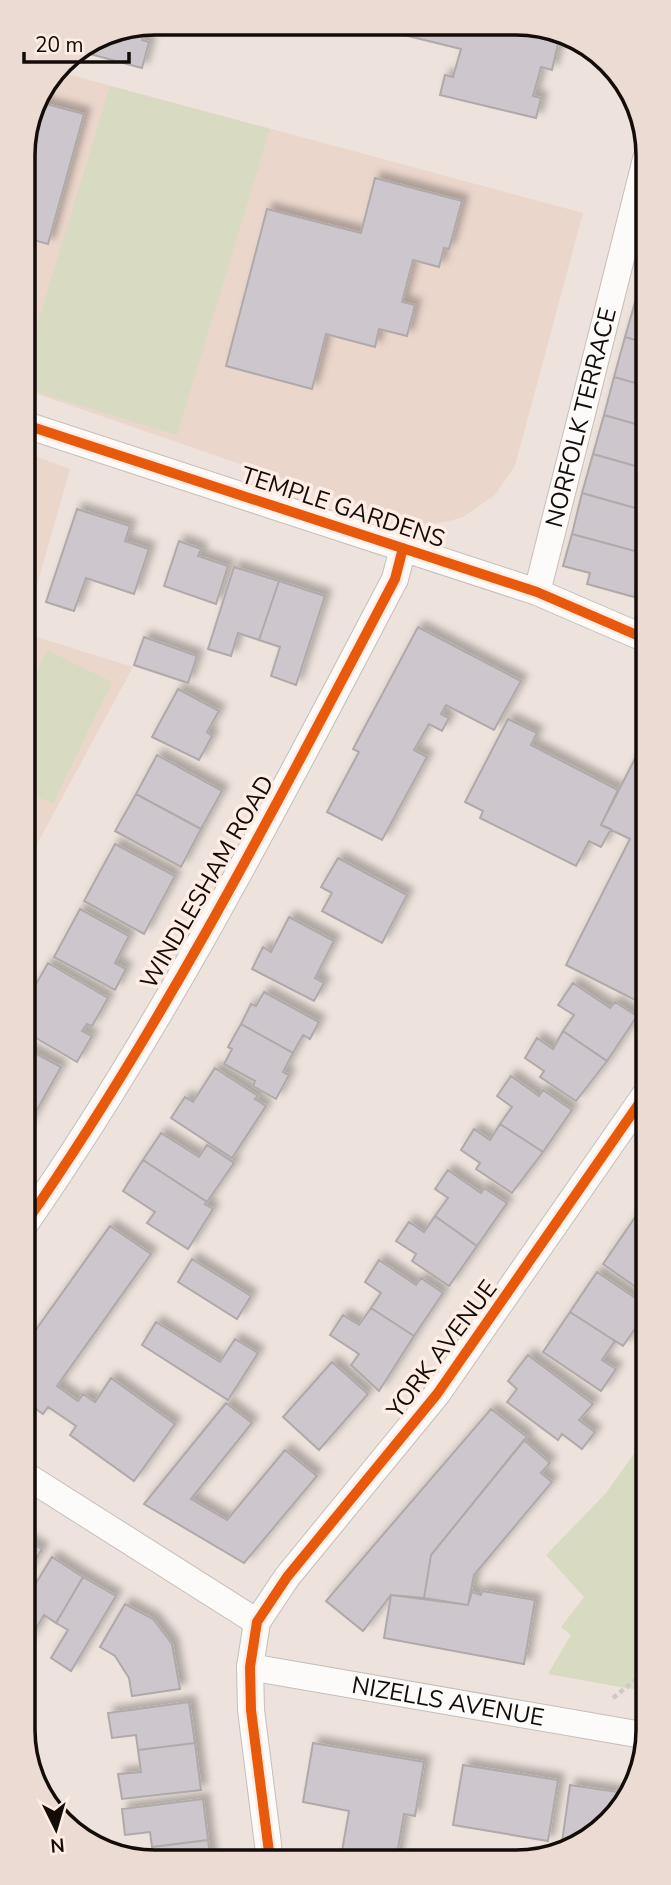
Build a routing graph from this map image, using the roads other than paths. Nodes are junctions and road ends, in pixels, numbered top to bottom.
1 (636, 199) edge
2 (35, 428) edge
3 (403, 548) junction
4 (537, 592) junction
5 (636, 635) edge
6 (636, 1108) edge
7 (35, 1209) edge
8 (35, 1481) edge
9 (257, 1622) junction
10 (250, 1667) junction
11 (636, 1734) edge
12 (269, 1850) edge

1 - 4 street, NORFOLK TERRACE
2 - 3 street, TEMPLE GARDENS
3 - 4 street, TEMPLE GARDENS
3 - 7 street, WINDLESHAM ROAD
4 - 5 street, TEMPLE GARDENS
6 - 9 street, YORK AVENUE
8 - 9 street
9 - 10 street
10 - 11 street, NIZELLS AVENUE
10 - 12 street

